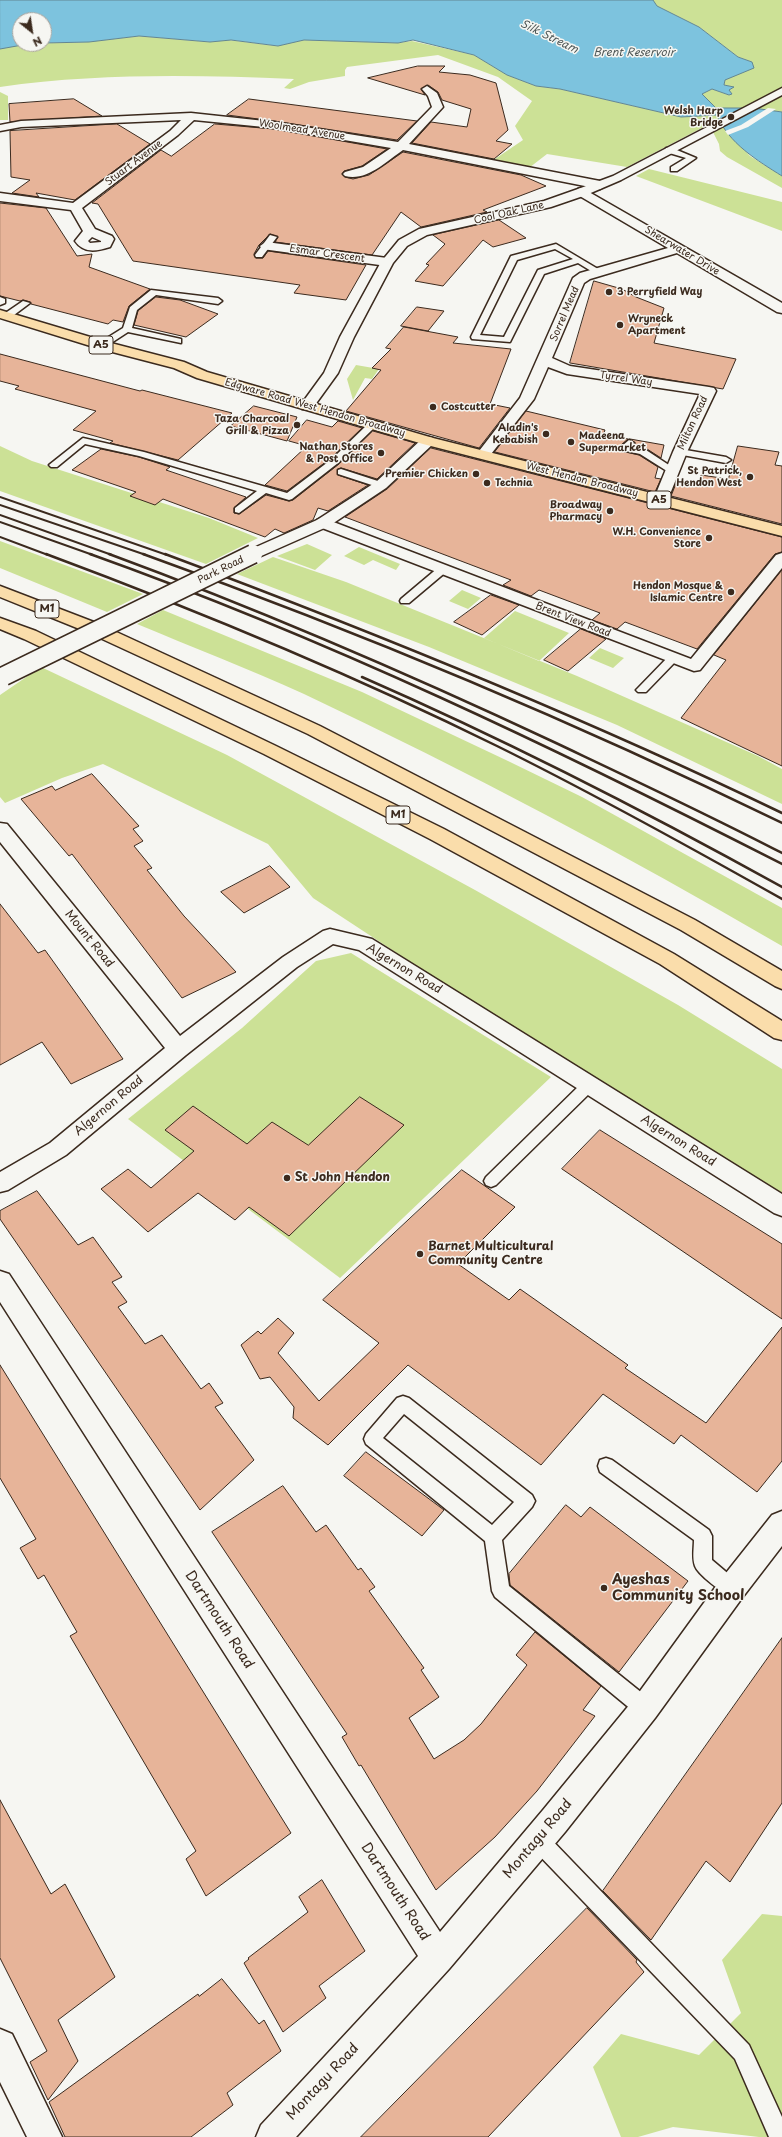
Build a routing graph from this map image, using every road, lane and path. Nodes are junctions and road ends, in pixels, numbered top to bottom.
1 (427, 89) dead end
2 (782, 91) edge
3 (191, 116) junction
4 (0, 128) edge
5 (401, 146) junction
6 (669, 150) junction
7 (674, 169) dead end
8 (349, 174) dead end
9 (600, 185) junction
10 (582, 192) junction
11 (0, 197) edge
12 (75, 207) junction
13 (90, 232) dead end
14 (266, 246) dead end
15 (678, 249) junction
16 (579, 260) junction
17 (387, 262) junction
18 (599, 272) junction
19 (218, 301) dead end
20 (26, 303) dead end
21 (782, 309) edge
22 (3, 315) edge
23 (127, 329) junction
24 (15, 333) dead end
25 (178, 341) dead end
26 (102, 345) junction
27 (545, 360) junction
28 (202, 375) junction
29 (709, 390) joint
30 (307, 406) junction
31 (372, 425) junction
32 (428, 441) junction
33 (629, 443) dead end
34 (680, 452) junction
35 (483, 455) junction
36 (726, 460) dead end
37 (54, 465) dead end
38 (673, 471) junction
39 (340, 472) dead end
40 (381, 485) junction
41 (264, 490) junction
42 (661, 501) junction
43 (239, 510) dead end
44 (323, 523) junction
45 (782, 531) edge
46 (782, 558) edge
47 (443, 569) junction
48 (0, 591) edge
49 (405, 601) dead end
50 (0, 623) edge
51 (673, 658) junction
52 (2, 677) edge
53 (642, 690) dead end
54 (0, 829) edge
55 (782, 981) edge
56 (782, 1032) edge
57 (178, 1049) junction
58 (589, 1085) junction
59 (492, 1181) dead end
60 (0, 1183) edge
61 (782, 1206) edge
62 (0, 1281) edge
63 (606, 1466) dead end
64 (782, 1524) edge
65 (493, 1537) junction
66 (732, 1588) junction
67 (645, 1708) junction
68 (538, 1840) junction
69 (438, 1958) junction
70 (0, 2046) edge
71 (45, 2137) edge
72 (273, 2137) edge
73 (780, 2137) edge

1 - 5 street
2 - 6 street, Cool Oak Lane
3 - 4 street, Woolmead Avenue
3 - 5 street, Woolmead Avenue
3 - 12 street, Stuart Avenue
5 - 8 street
5 - 9 street, Woolmead Avenue
6 - 7 lane
6 - 9 street, Cool Oak Lane
9 - 10 street, Cool Oak Lane
10 - 15 street, Shearwater Drive
10 - 17 street, Cool Oak Lane
11 - 12 street
12 - 13 street
14 - 17 street, Esmar Crescent
15 - 18 street, Sorrel Mead
15 - 21 street, Shearwater Drive
16 - 16 lane
16 - 18 lane
17 - 30 street, Cool Oak Lane
18 - 27 street, Sorrel Mead
19 - 23 lane
20 - 22 lane
22 - 26 main road, A5
23 - 25 lane
23 - 26 lane
24 - 28 main road, A5
26 - 28 main road, A5
27 - 29 street, Tyrrel Way
27 - 35 street, Sorrel Mead
28 - 30 main road, Edgware Road West Hendon Broadway / A5
29 - 34 street, Milton Road
30 - 31 main road, Edgware Road West Hendon Broadway / A5
31 - 32 main road, Edgware Road West Hendon Broadway / A5
31 - 41 lane
32 - 35 main road, West Hendon Broadway / A5
32 - 40 street, Park Road
33 - 38 lane
34 - 36 lane
34 - 38 street, Milton Road
35 - 42 main road, West Hendon Broadway / A5
37 - 41 lane
38 - 42 street, Milton Road
39 - 40 lane
40 - 44 street, Park Road
41 - 43 lane
42 - 45 main road, West Hendon Broadway / A5
44 - 47 street, Brent View Road
44 - 52 street, Park Road, bridge
46 - 51 street, Brent View Road
47 - 49 lane
47 - 51 street, Brent View Road
48 - 55 main road, M1
50 - 56 main road, M1
51 - 53 lane
54 - 57 street, Mount Road
57 - 58 street, Algernon Road
57 - 60 street, Algernon Road
58 - 59 lane
58 - 61 street, Algernon Road
62 - 69 street, Dartmouth Road
63 - 66 lane
64 - 66 street, Montagu Road
65 - 65 lane
65 - 67 lane
66 - 67 street, Montagu Road
67 - 68 street, Montagu Road
68 - 69 street, Montagu Road
68 - 73 lane
69 - 72 street, Montagu Road
70 - 71 street

